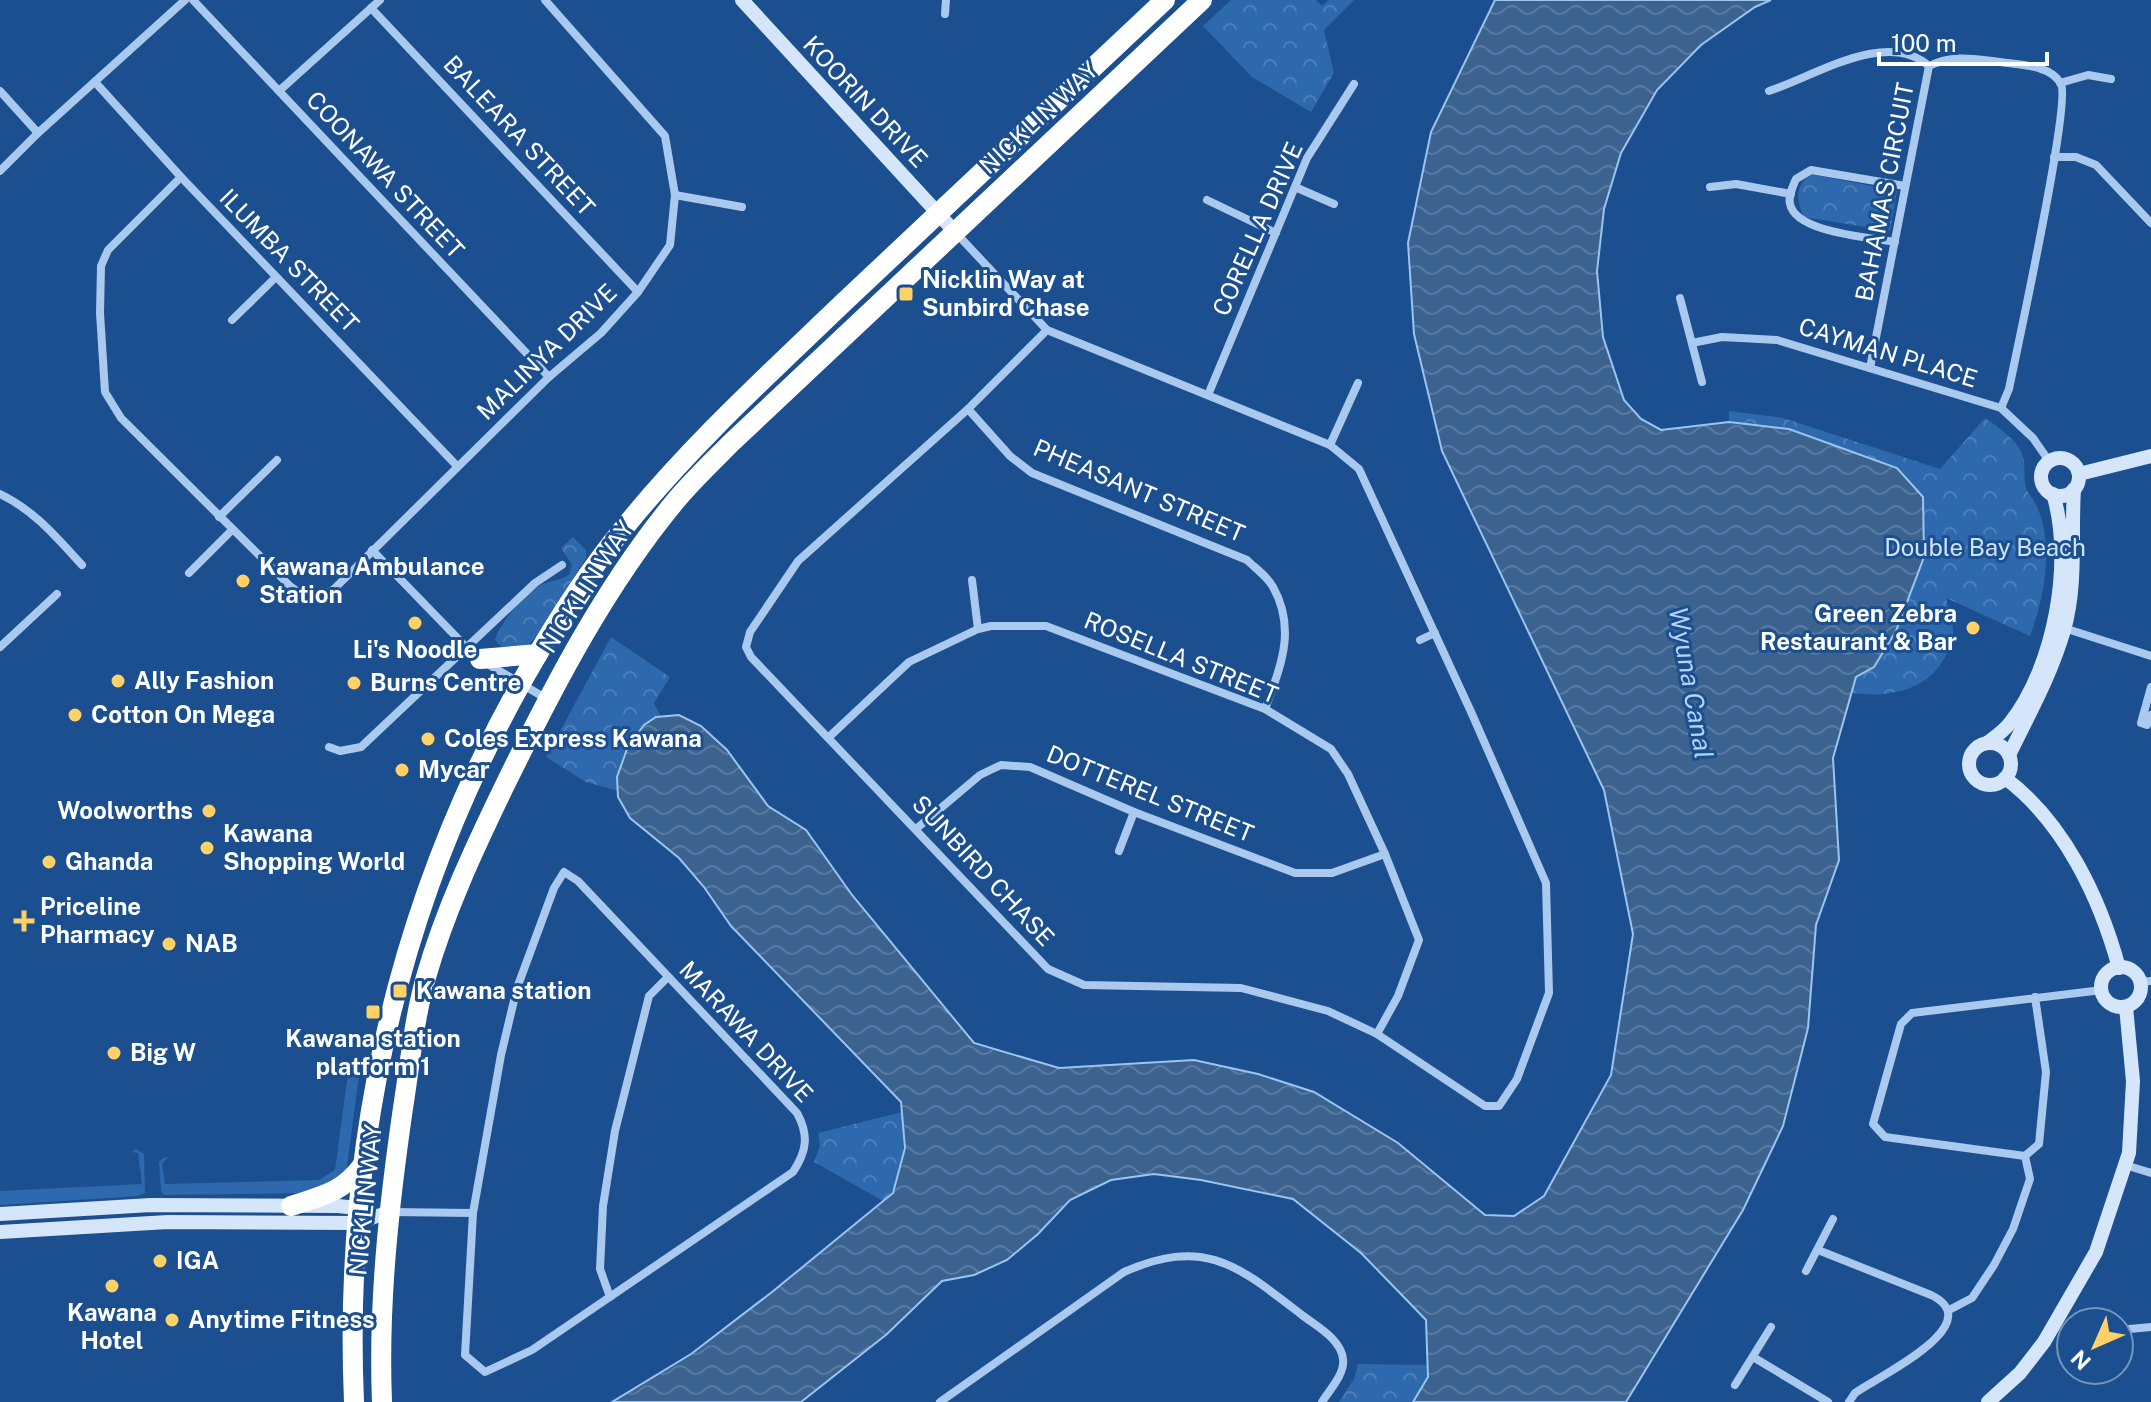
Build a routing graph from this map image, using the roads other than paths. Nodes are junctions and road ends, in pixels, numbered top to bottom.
1 (185, 0) edge
2 (193, 0) edge
3 (380, 0) edge
4 (545, 0) edge
5 (742, 0) edge
6 (946, 0) edge
7 (1165, 0) edge
8 (1202, 0) edge
9 (371, 8) junction
10 (945, 14) dead end
11 (1929, 66) junction
12 (2111, 79) dead end
13 (95, 82) junction
14 (2060, 83) junction
15 (1354, 84) dead end
16 (0, 91) edge
17 (279, 91) junction
18 (1769, 91) dead end
19 (38, 133) junction
20 (2054, 157) junction
21 (0, 171) edge
22 (181, 177) junction
23 (1905, 186) junction
24 (1295, 187) junction
25 (1710, 187) dead end
26 (1791, 194) junction
27 (675, 195) junction
28 (1207, 200) dead end
29 (1334, 204) dead end
30 (742, 207) dead end
31 (938, 213) junction
32 (2151, 223) edge
33 (956, 233) junction
34 (1276, 233) junction
35 (1895, 242) junction
36 (276, 277) junction
37 (638, 292) junction
38 (1680, 298) dead end
39 (232, 320) dead end
40 (1047, 330) junction
41 (1692, 343) junction
42 (1870, 368) junction
43 (549, 377) junction
44 (1702, 382) dead end
45 (1358, 383) dead end
46 (1208, 395) junction
47 (2001, 408) junction
48 (968, 409) junction
49 (1330, 445) junction
50 (2151, 456) edge
51 (277, 460) dead end
52 (2049, 461) junction
53 (457, 466) junction
54 (2079, 474) junction
55 (2074, 489) junction
56 (0, 494) edge
57 (2053, 494) junction
58 (219, 517) junction
59 (232, 530) junction
60 (372, 550) junction
61 (82, 565) dead end
62 (562, 565) dead end
63 (189, 573) dead end
64 (972, 580) dead end
65 (57, 594) dead end
66 (2064, 628) junction
67 (978, 629) junction
68 (1435, 633) junction
69 (1420, 640) dead end
70 (0, 647) edge
71 (473, 654) junction
72 (538, 654) junction
73 (2151, 656) edge
74 (521, 684) junction
75 (2151, 687) edge
76 (548, 699) junction
77 (1265, 709) junction
78 (2151, 715) edge
79 (829, 737) junction
80 (1987, 743) junction
81 (329, 747) dead end
82 (2009, 755) junction
83 (2005, 778) junction
84 (1134, 812) junction
85 (916, 829) junction
86 (1119, 851) dead end
87 (1385, 854) junction
88 (2119, 968) junction
89 (668, 977) junction
90 (2146, 982) edge
91 (2102, 990) junction
92 (2035, 997) junction
93 (2126, 1007) junction
94 (1377, 1034) junction
95 (2025, 1156) junction
96 (2125, 1165) junction
97 (362, 1166) junction
98 (2151, 1173) edge
99 (291, 1206) junction
100 (389, 1212) junction
101 (473, 1213) junction
102 (0, 1214) edge
103 (358, 1215) junction
104 (1833, 1219) dead end
105 (0, 1232) edge
106 (1818, 1250) junction
107 (1806, 1271) dead end
108 (610, 1297) junction
109 (1949, 1310) junction
110 (1771, 1327) dead end
111 (1753, 1357) junction
112 (1735, 1385) dead end
113 (354, 1402) edge
114 (382, 1402) edge
115 (940, 1402) edge
116 (1322, 1402) edge
117 (1828, 1402) edge
118 (1849, 1402) edge
119 (1988, 1402) edge

1 - 13 street
2 - 17 street, COONAWA STREET
3 - 9 street
4 - 27 street, MALINYA DRIVE
5 - 31 street, KOORIN DRIVE
6 - 10 street
7 - 31 highway, NICKLIN WAY
8 - 33 highway, NICKLIN WAY
9 - 17 street
9 - 37 street, BALEARA STREET
11 - 14 street, BAHAMAS CIRCUIT
11 - 18 street
11 - 23 street, BAHAMAS CIRCUIT
12 - 14 street
13 - 19 street
13 - 22 street, ILUMBA STREET
14 - 20 street
15 - 24 street, CORELLA DRIVE
16 - 19 street
17 - 43 street, COONAWA STREET
19 - 21 street
20 - 32 street
20 - 47 street
22 - 36 street, ILUMBA STREET
22 - 58 street, MALINYA DRIVE
23 - 26 street
23 - 35 street, BAHAMAS CIRCUIT
24 - 29 street
24 - 34 street, CORELLA DRIVE
25 - 26 street
26 - 35 street
27 - 30 street
27 - 37 street, MALINYA DRIVE
28 - 34 street
31 - 33 street, KOORIN DRIVE
31 - 72 highway, NICKLIN WAY
33 - 40 street, SUNBIRD CHASE
33 - 76 highway, NICKLIN WAY
34 - 46 street, CORELLA DRIVE
35 - 42 street, BAHAMAS CIRCUIT
36 - 39 street
36 - 53 street, ILUMBA STREET
37 - 43 street, MALINYA DRIVE
38 - 41 street
40 - 46 street, SUNBIRD CHASE
40 - 48 street, SUNBIRD CHASE
41 - 42 street, CAYMAN PLACE
41 - 44 street
42 - 47 street, CAYMAN PLACE
43 - 53 street, MALINYA DRIVE
45 - 49 street
46 - 49 street, SUNBIRD CHASE
47 - 52 street, CAYMAN PLACE
48 - 77 street, PHEASANT STREET
48 - 79 street, SUNBIRD CHASE
49 - 68 street, SUNBIRD CHASE
50 - 54 street
51 - 58 street
52 - 54 street
52 - 57 street
53 - 60 street, MALINYA DRIVE
54 - 55 street
55 - 57 street
55 - 66 street
56 - 61 street
57 - 80 street
58 - 59 street, MALINYA DRIVE
59 - 60 street, MALINYA DRIVE
59 - 63 street
60 - 71 street
62 - 71 street
64 - 67 street
65 - 70 street
66 - 73 street
66 - 82 street
67 - 77 street, ROSELLA STREET
67 - 79 street, ROSELLA STREET
68 - 69 street
68 - 94 street, SUNBIRD CHASE
71 - 72 highway
71 - 74 street
71 - 81 street
72 - 74 highway, NICKLIN WAY
74 - 76 street
74 - 97 highway, NICKLIN WAY
75 - 78 street
76 - 100 highway, NICKLIN WAY
77 - 87 street, ROSELLA STREET
79 - 85 street, SUNBIRD CHASE
80 - 82 street
80 - 83 street
82 - 83 street
83 - 88 street
84 - 85 street, DOTTEREL STREET
84 - 86 street
84 - 87 street, DOTTEREL STREET
85 - 94 street, SUNBIRD CHASE
87 - 94 street, ROSELLA STREET
88 - 90 street
88 - 91 street
89 - 101 street, MARAWA DRIVE
89 - 108 street
89 - 108 street, MARAWA DRIVE
90 - 93 street
91 - 92 street
91 - 93 street
92 - 95 street
92 - 95 street
93 - 96 street
95 - 109 street
96 - 98 street
96 - 119 street
97 - 99 highway
97 - 103 highway, NICKLIN WAY
99 - 102 street
99 - 103 street
100 - 101 street
100 - 103 street
100 - 114 highway, NICKLIN WAY
101 - 108 street, MARAWA DRIVE
103 - 105 street
103 - 113 highway, NICKLIN WAY
104 - 106 street
106 - 107 street
106 - 109 street
109 - 118 street
110 - 111 street
111 - 112 street
111 - 117 street
115 - 116 street

